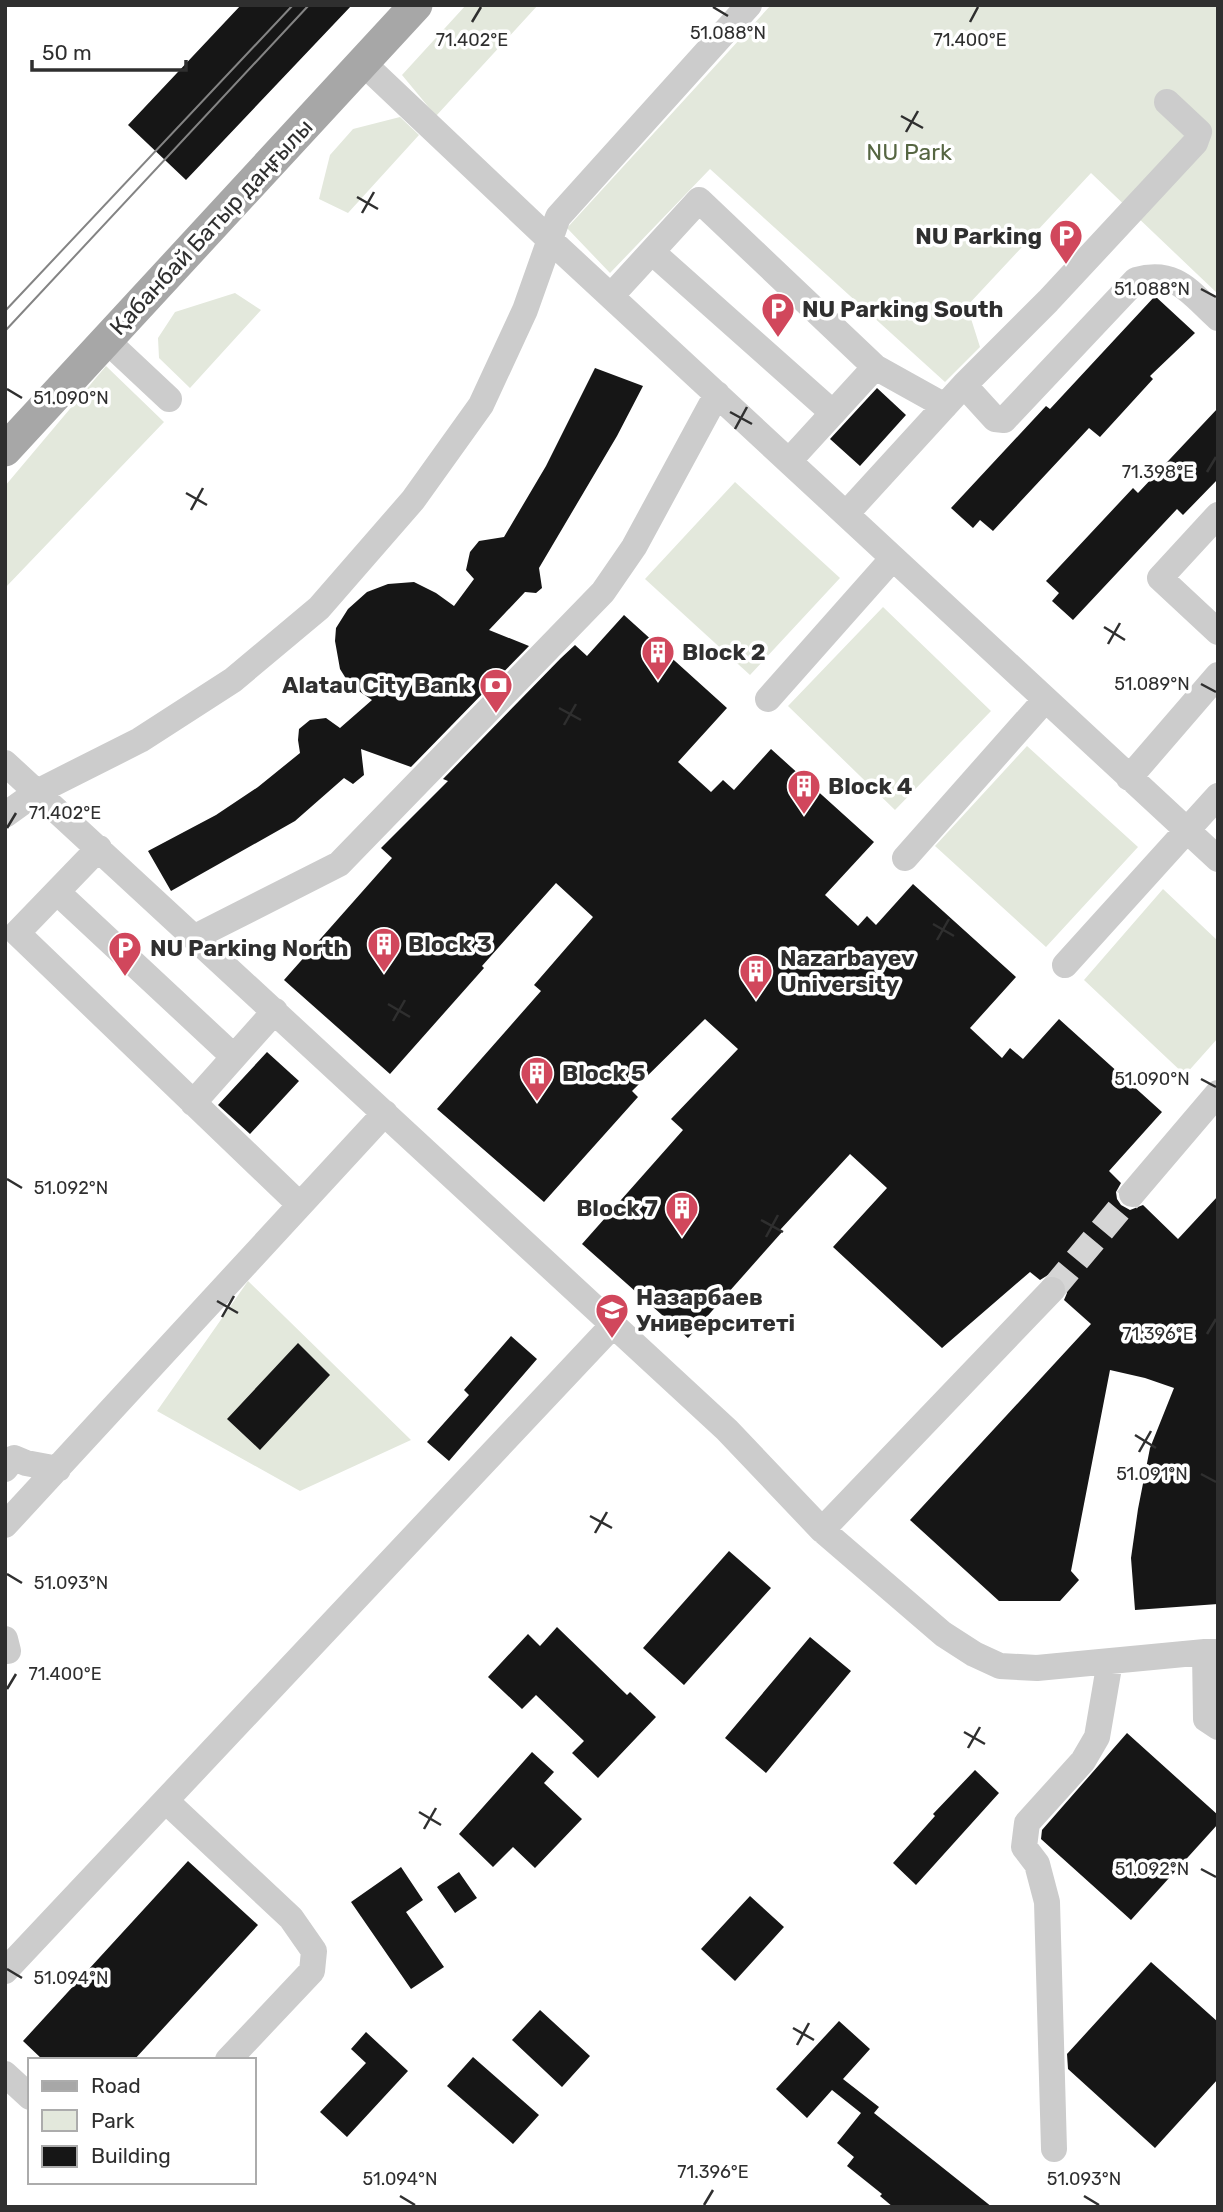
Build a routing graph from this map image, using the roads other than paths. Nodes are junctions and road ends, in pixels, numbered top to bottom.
1 (416, 5) edge
2 (749, 5) edge
3 (363, 62) junction
4 (1167, 102) dead end
5 (550, 240) junction
6 (652, 252) junction
7 (611, 296) junction
8 (1218, 318) edge
9 (106, 340) junction
10 (875, 367) junction
11 (964, 385) junction
12 (717, 394) junction
13 (169, 399) dead end
14 (945, 406) junction
15 (833, 413) junction
16 (5, 450) edge
17 (789, 461) junction
18 (846, 514) junction
19 (1218, 515) edge
20 (893, 558) junction
21 (1218, 632) edge
22 (1218, 675) edge
23 (768, 699) dead end
24 (1045, 700) junction
25 (5, 763) edge
26 (1129, 778) junction
27 (37, 792) junction
28 (1218, 796) edge
29 (5, 815) edge
30 (1186, 831) junction
31 (99, 848) junction
32 (905, 858) dead end
33 (1218, 859) edge
34 (57, 892) junction
35 (195, 937) junction
36 (1065, 965) dead end
37 (275, 1011) junction
38 (234, 1057) junction
39 (1218, 1093) edge
40 (193, 1103) junction
41 (385, 1112) junction
42 (1132, 1194) tunnel mouth
43 (300, 1205) junction
44 (1052, 1290) tunnel mouth
45 (614, 1324) junction
46 (58, 1468) junction
47 (5, 1469) edge
48 (5, 1525) edge
49 (822, 1530) junction
50 (1212, 1652) edge
51 (1110, 1661) junction
52 (1218, 1727) edge
53 (166, 1801) junction
54 (5, 1971) edge
55 (230, 2058) edge
56 (5, 2074) edge
57 (28, 2095) edge
58 (1054, 2149) dead end

1 - 3 main road, Қабанбай Батыр даңғылы
2 - 5 street
3 - 5 street
3 - 9 main road, Қабанбай Батыр даңғылы
4 - 11 street
5 - 7 street
5 - 27 street
6 - 7 street
6 - 10 street
6 - 15 street
7 - 12 street
8 - 11 street
9 - 13 street
9 - 16 main road, Қабанбай Батыр даңғылы
10 - 14 street
10 - 15 street
11 - 14 street
12 - 17 street
12 - 35 street
14 - 18 street
15 - 17 street
17 - 18 street
18 - 20 street
19 - 21 street
20 - 23 street
20 - 24 street
22 - 26 street
24 - 26 street
24 - 32 street
25 - 27 street
26 - 30 street
27 - 29 street
27 - 31 street
28 - 30 street
30 - 33 street
30 - 36 street
31 - 34 street
31 - 35 street
34 - 38 street
34 - 40 street
35 - 37 street
37 - 38 street
37 - 41 street
38 - 40 street
39 - 42 street
40 - 43 street
41 - 43 street
41 - 45 street
43 - 46 street
44 - 49 street
45 - 49 street
45 - 53 street
46 - 47 street
46 - 48 street
49 - 51 street
50 - 51 street
50 - 52 street
51 - 58 street
53 - 54 street
53 - 55 street
56 - 57 street

